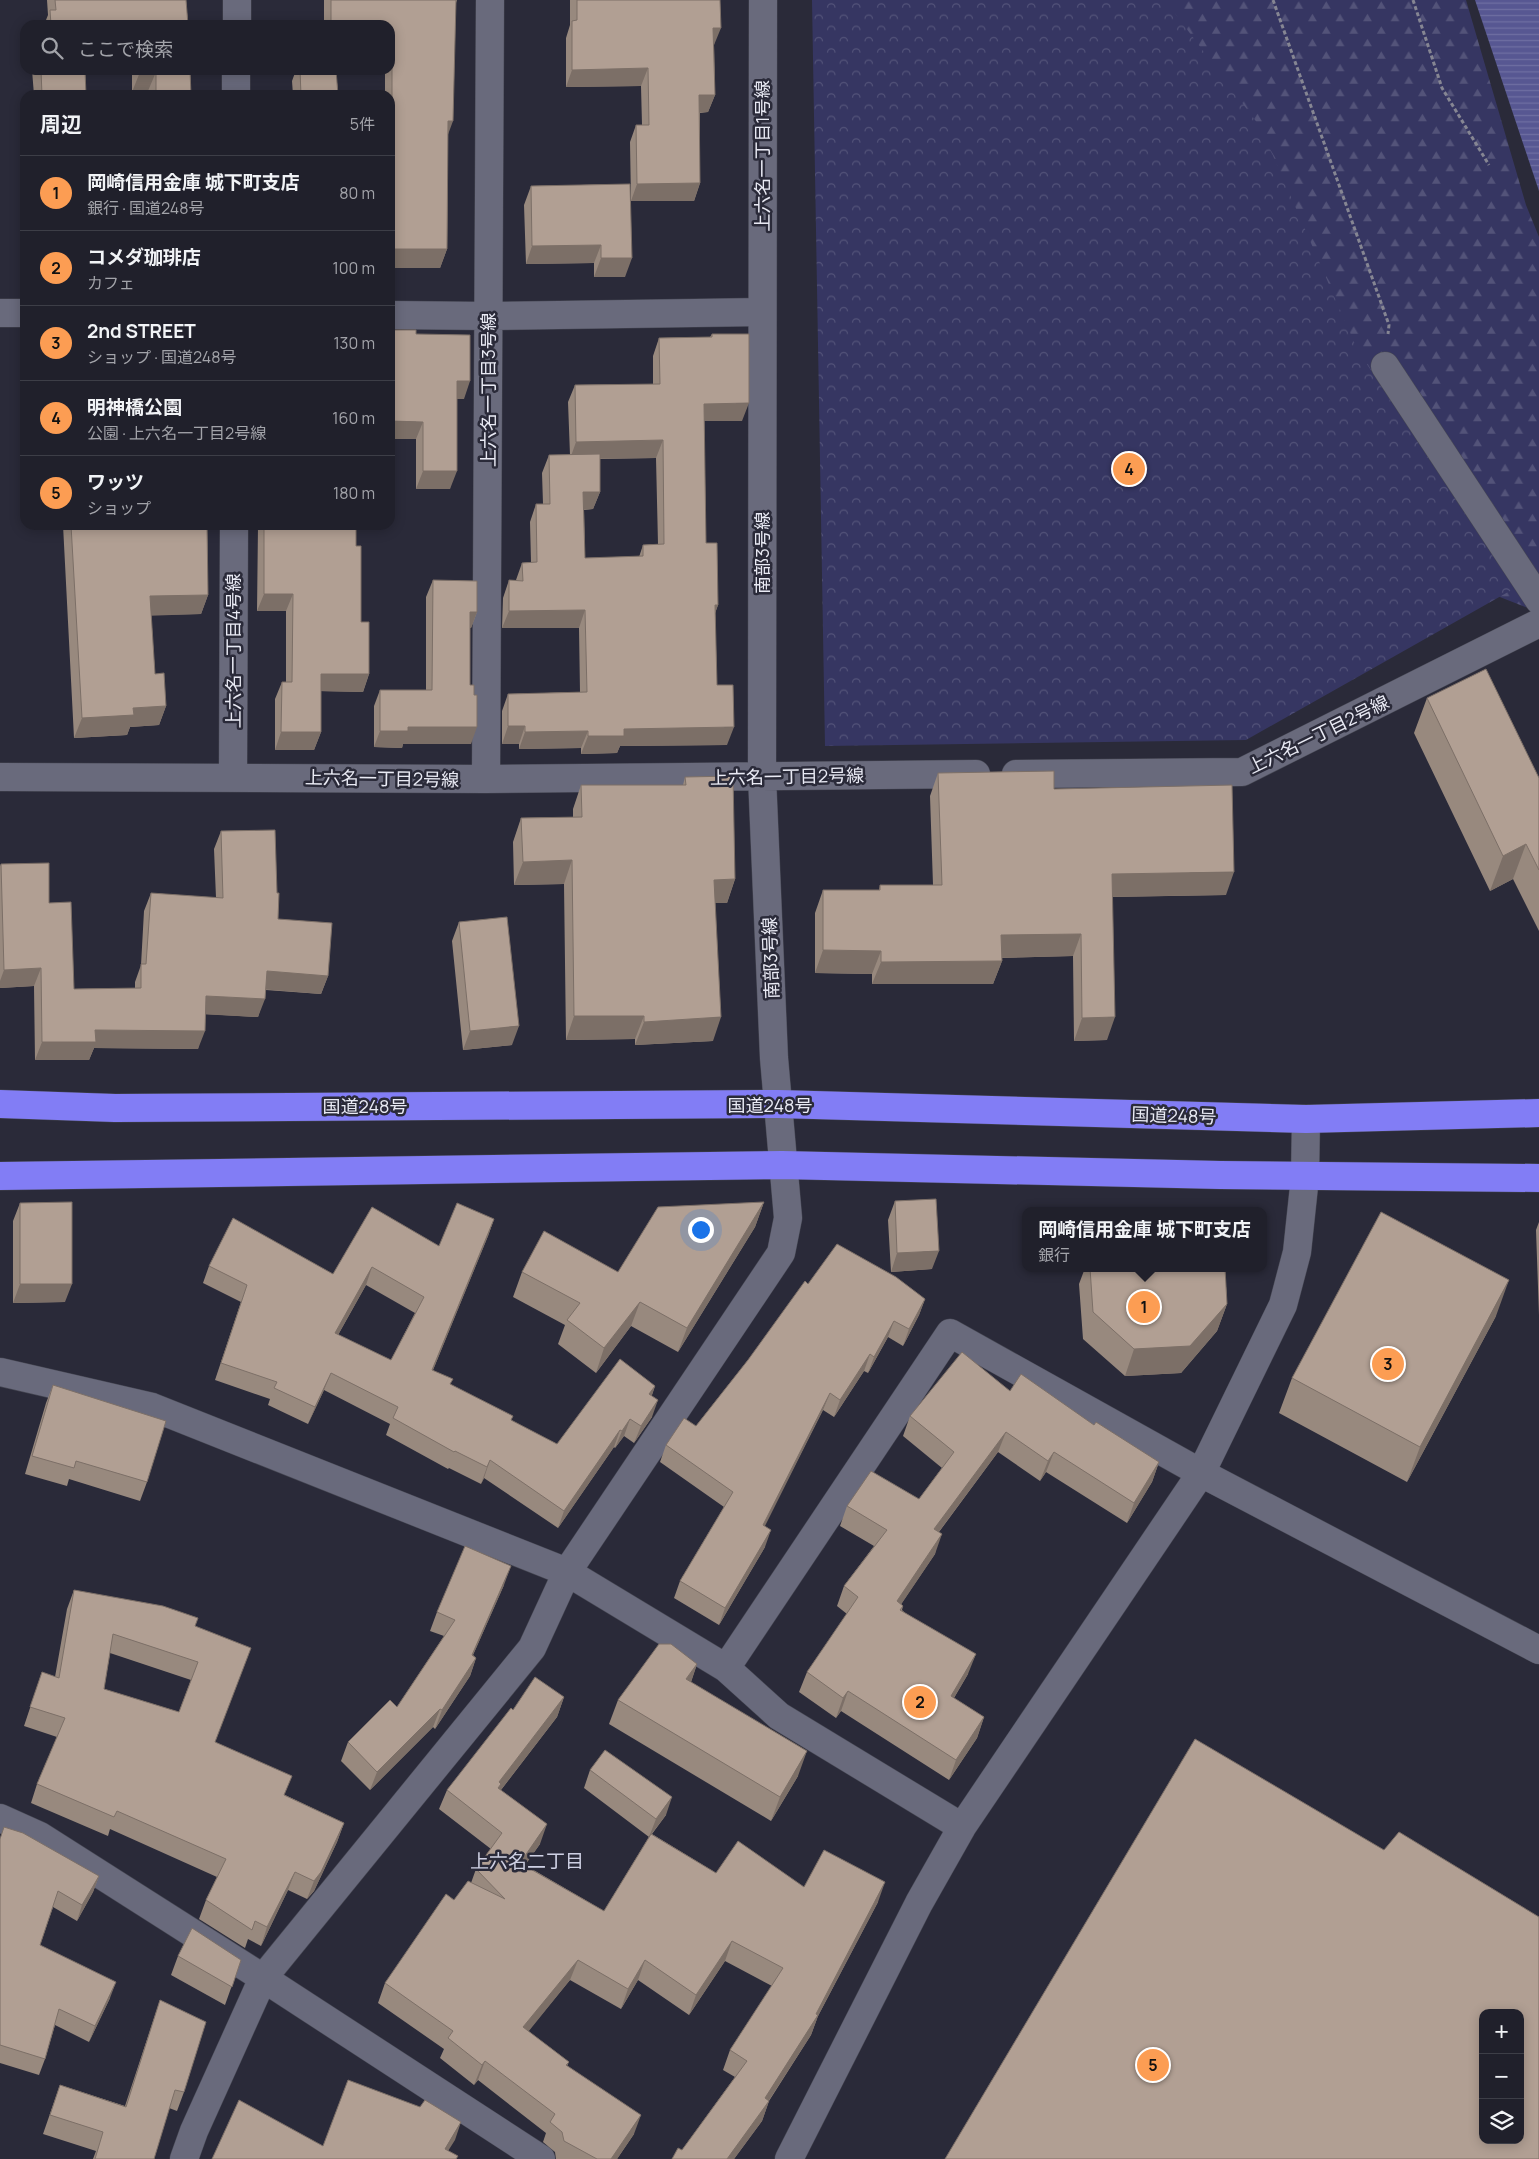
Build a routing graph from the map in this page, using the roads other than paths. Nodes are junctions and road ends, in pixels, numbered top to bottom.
1 (237, 0) edge
2 (490, 0) edge
3 (763, 0) edge
4 (237, 20) edge
5 (236, 75) edge
6 (236, 90) edge
7 (762, 312) junction
8 (0, 313) edge
9 (20, 313) edge
10 (395, 315) edge
11 (488, 316) junction
12 (1385, 366) road end
13 (234, 530) edge
14 (1539, 600) edge
15 (1539, 623) edge
16 (762, 776) junction
17 (0, 777) edge
18 (233, 777) junction
19 (486, 779) junction
20 (0, 1104) edge
21 (778, 1104) junction
22 (1539, 1113) edge
23 (1306, 1118) junction
24 (782, 1165) junction
25 (0, 1176) edge
26 (1305, 1177) junction
27 (1539, 1178) edge
28 (0, 1372) edge
29 (1201, 1473) junction
30 (567, 1572) junction
31 (1539, 1650) edge
32 (726, 1668) junction
33 (0, 1818) edge
34 (962, 1827) junction
35 (263, 1978) junction
36 (184, 2159) edge
37 (542, 2159) edge
38 (789, 2159) edge

1 - 4 street
2 - 11 street, 上六名一丁目3号線
3 - 7 street, 上六名一丁目1号線
5 - 6 street
7 - 11 street
7 - 16 street, 南部3号線
8 - 9 street
10 - 11 street
11 - 19 street, 上六名一丁目3号線
12 - 14 street
13 - 18 street, 上六名一丁目4号線
15 - 16 street, 上六名一丁目2号線
16 - 19 street, 上六名一丁目2号線
16 - 21 street, 南部3号線
17 - 18 street, 上六名一丁目2号線
18 - 19 street, 上六名一丁目2号線
20 - 21 highway, 国道248号
21 - 23 highway, 国道248号
21 - 24 street, 南部3号線
22 - 23 highway, 国道248号
23 - 26 street
24 - 25 highway
24 - 26 highway
24 - 30 street, 南部3号線
26 - 27 highway
26 - 29 street
28 - 30 street
29 - 31 street
29 - 32 street
29 - 34 street
30 - 32 street
30 - 35 street, 南部3号線
32 - 34 street
33 - 35 street
34 - 38 street
35 - 36 street, 南部3号線
35 - 37 street

